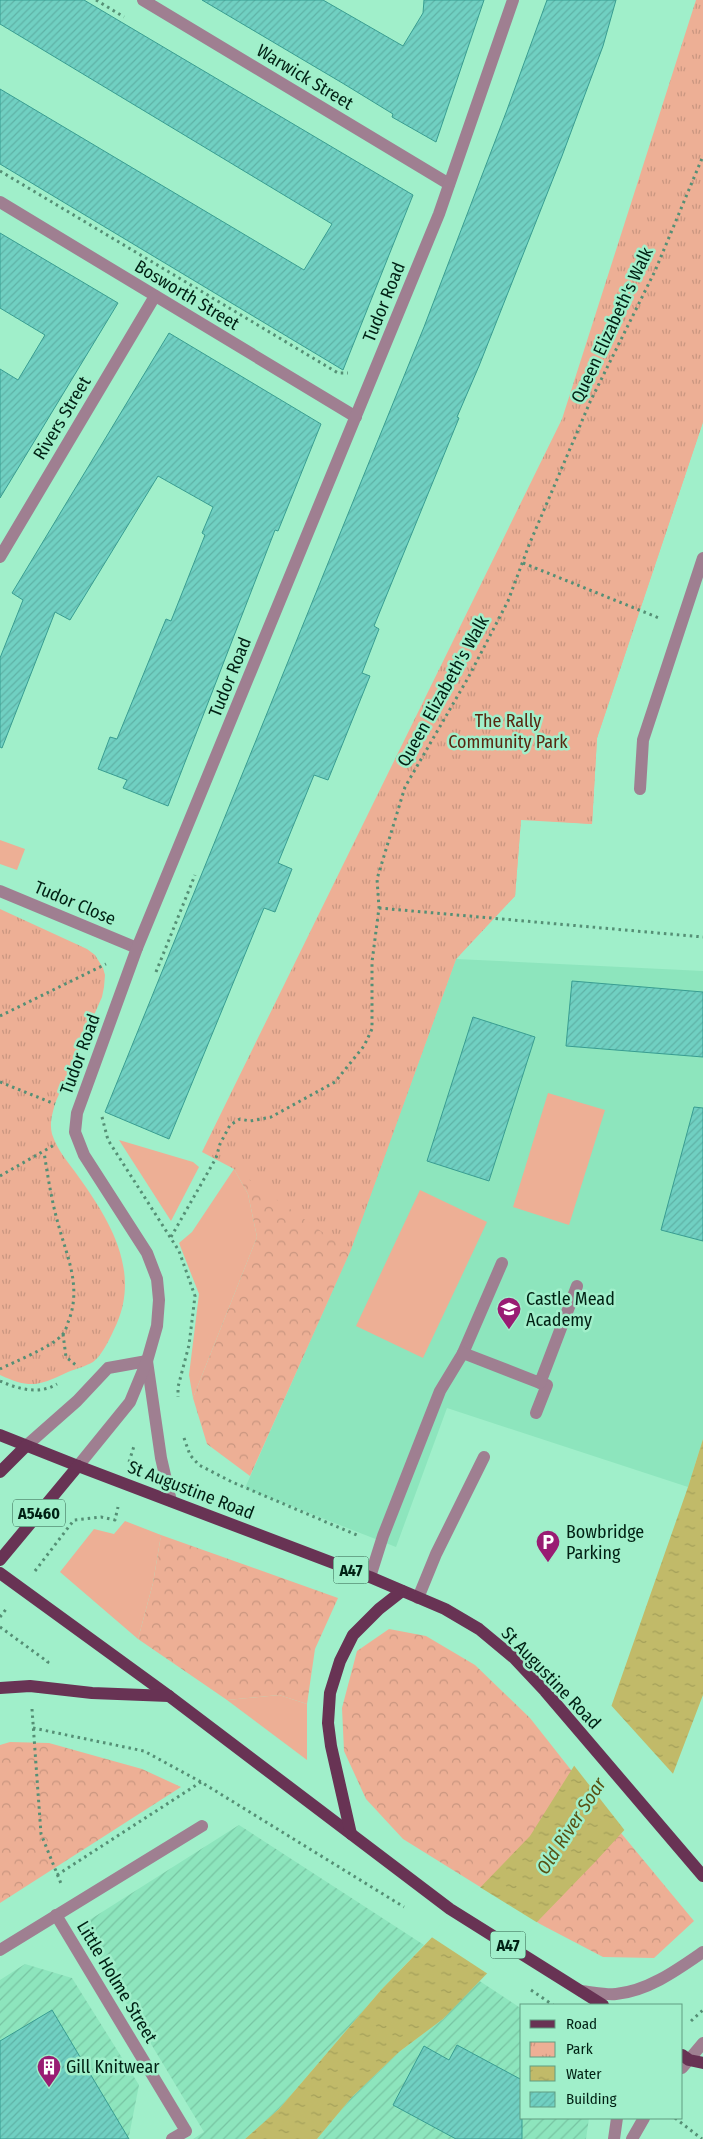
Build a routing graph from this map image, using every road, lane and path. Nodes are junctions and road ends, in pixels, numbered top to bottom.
1 (96, 0) edge
2 (143, 0) edge
3 (513, 0) edge
4 (130, 20) dead end
5 (703, 156) edge
6 (0, 171) edge
7 (449, 184) junction
8 (0, 202) edge
9 (155, 296) junction
10 (351, 368) dead end
11 (356, 417) junction
12 (0, 557) edge
13 (703, 558) edge
14 (523, 563) junction
15 (680, 626) junction
16 (640, 789) dead end
17 (198, 869) dead end
18 (0, 891) edge
19 (379, 908) junction
20 (703, 937) edge
21 (137, 948) junction
22 (153, 979) dead end
23 (1, 1017) edge
24 (0, 1022) edge
25 (0, 1082) edge
26 (101, 1111) dead end
27 (77, 1113) junction
28 (75, 1132) junction
29 (44, 1152) junction
30 (0, 1176) edge
31 (171, 1237) junction
32 (147, 1253) junction
33 (502, 1263) dead end
34 (576, 1286) dead end
35 (463, 1353) junction
36 (147, 1361) junction
37 (80, 1368) dead end
38 (0, 1369) edge
39 (76, 1371) dead end
40 (0, 1381) edge
41 (61, 1382) dead end
42 (540, 1383) junction
43 (178, 1397) dead end
44 (536, 1413) dead end
45 (158, 1433) junction
46 (0, 1435) edge
47 (26, 1446) junction
48 (484, 1457) dead end
49 (78, 1466) junction
50 (0, 1472) edge
51 (123, 1482) junction
52 (171, 1501) junction
53 (380, 1544) junction
54 (0, 1560) edge
55 (0, 1573) edge
56 (370, 1577) junction
57 (22, 1588) junction
58 (402, 1591) junction
59 (418, 1598) junction
60 (0, 1617) edge
61 (0, 1688) edge
62 (169, 1696) junction
63 (201, 1782) junction
64 (202, 1826) dead end
65 (351, 1834) junction
66 (57, 1875) junction
67 (703, 1876) edge
68 (70, 1907) junction
69 (413, 1912) dead end
70 (56, 1915) junction
71 (0, 1950) edge
72 (703, 1952) edge
73 (581, 1991) junction
74 (590, 2004) edge
75 (601, 2004) edge
76 (703, 2043) edge
77 (684, 2061) edge
78 (703, 2063) edge
79 (617, 2119) edge
80 (643, 2119) edge
81 (676, 2119) edge
82 (172, 2139) edge
83 (614, 2139) edge
84 (632, 2139) edge
85 (702, 2139) edge

1 - 4 path
2 - 7 street, Warwick Street
3 - 7 street, Tudor Road
5 - 14 path, Queen Elizabeth's Walk
6 - 10 path
7 - 11 street, Tudor Road
8 - 9 street, Bosworth Street
9 - 11 street, Bosworth Street
9 - 12 street, Rivers Street
11 - 21 street, Tudor Road
13 - 15 street
14 - 15 path
14 - 19 path, Queen Elizabeth's Walk
15 - 16 street
17 - 22 path
18 - 21 street, Tudor Close
19 - 20 path
19 - 31 path, Queen Elizabeth's Walk
21 - 23 path
21 - 27 street, Tudor Road
23 - 24 path
25 - 27 path
26 - 31 path
27 - 28 street, Tudor Road
28 - 29 path
28 - 32 street, Tudor Road
29 - 30 path
29 - 38 path
31 - 32 path, Queen Elizabeth's Walk
31 - 43 path
32 - 36 street, Tudor Road
33 - 35 street
34 - 42 street
35 - 42 street
35 - 53 street
36 - 45 street, Tudor Road
36 - 47 street
36 - 49 street, Tudor Road
37 - 39 path
40 - 41 path
42 - 44 street
45 - 51 path
45 - 52 street, Tudor Road
45 - 53 path
46 - 47 main road, A47
47 - 49 main road, A47
47 - 50 main road
48 - 59 street
49 - 51 main road, St Augustine Road / A47
49 - 54 main road, A5460
51 - 52 main road, St Augustine Road / A47
51 - 57 path
52 - 56 main road, St Augustine Road / A47
53 - 56 street
55 - 57 main road, A47
56 - 58 main road, St Augustine Road / A47
57 - 60 path
57 - 62 main road, A47
58 - 59 main road, St Augustine Road / A47
58 - 65 main road
59 - 67 main road, St Augustine Road / A47
61 - 62 main road
62 - 65 main road, A47
63 - 66 path
63 - 66 path
63 - 69 path
64 - 68 street, Little Holme Street
65 - 73 main road, A47
66 - 68 path
68 - 70 street, Little Holme Street
70 - 71 street, Little Holme Street
70 - 82 street, Little Holme Street
72 - 73 street
73 - 74 street
73 - 75 main road, A47
76 - 77 street
77 - 78 main road
79 - 83 street
80 - 84 street
81 - 85 path

